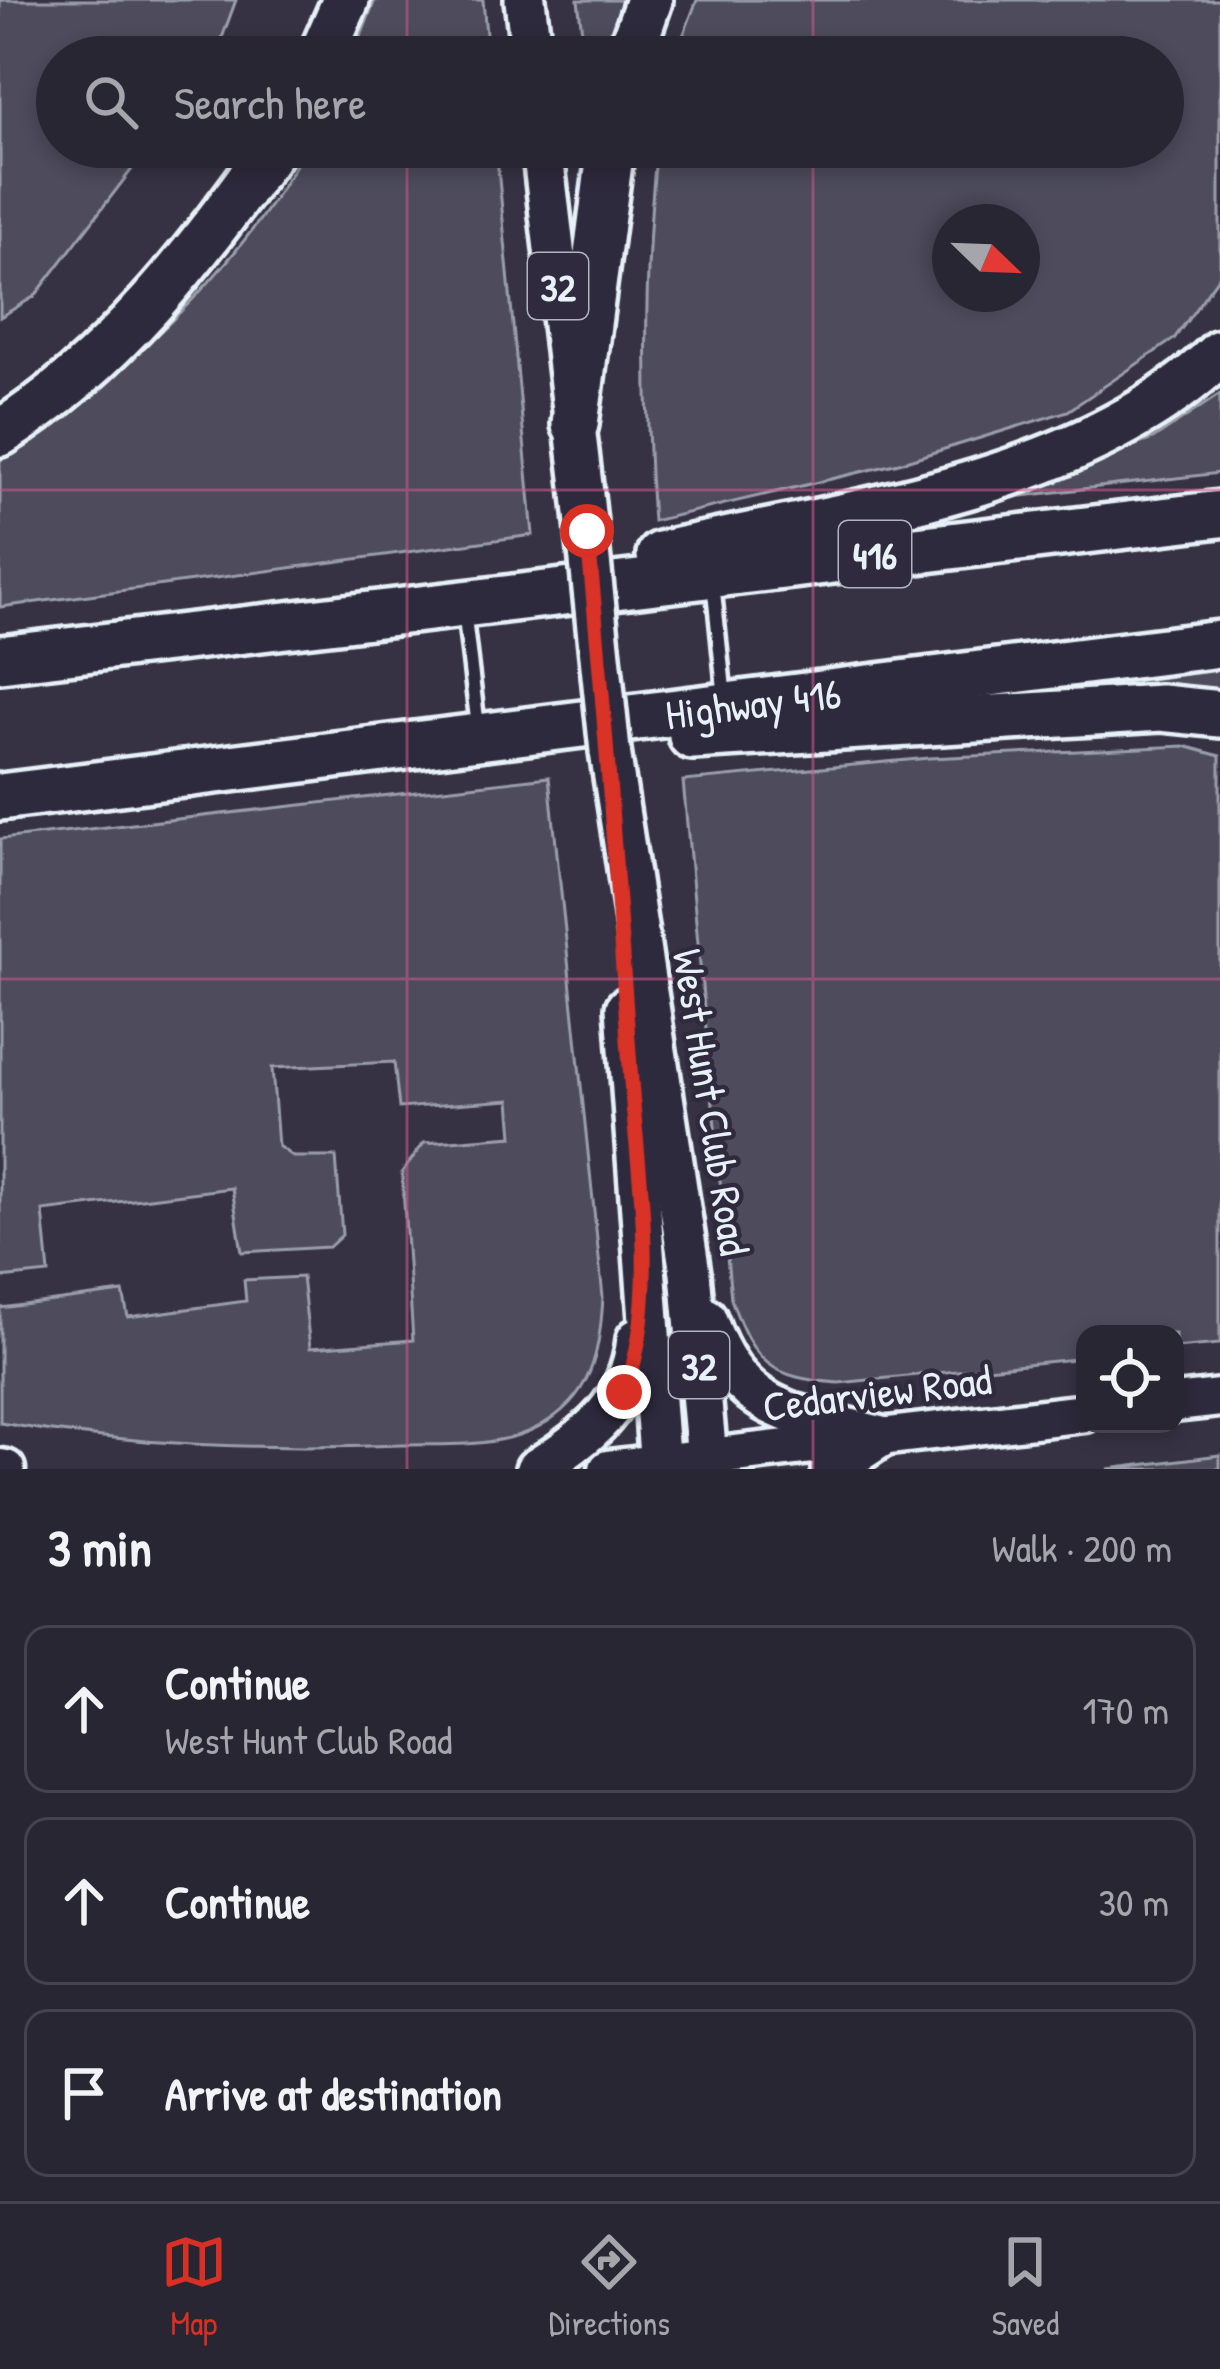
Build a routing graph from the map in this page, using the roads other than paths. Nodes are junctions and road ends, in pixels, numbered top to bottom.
1 (346, 0) edge
2 (525, 0) edge
3 (649, 0) edge
4 (330, 36) edge
5 (529, 36) edge
6 (636, 36) edge
7 (258, 168) edge
8 (545, 168) edge
9 (608, 168) edge
10 (1220, 353) edge
11 (575, 424) junction
12 (0, 433) edge
13 (1220, 514) edge
14 (713, 574) junction
15 (477, 601) junction
16 (1220, 644) edge
17 (0, 659) edge
18 (726, 704) junction
19 (1220, 714) edge
20 (497, 738) junction
21 (610, 751) junction
22 (0, 796) edge
23 (690, 1274) junction
24 (643, 1280) junction
25 (1220, 1398) edge
26 (1184, 1402) edge
27 (1076, 1414) edge
28 (881, 1437) junction
29 (708, 1463) edge
30 (660, 1466) edge
31 (536, 1469) edge
32 (608, 1469) edge
33 (832, 1469) edge

1 - 4 highway
2 - 5 main road
3 - 6 highway
7 - 12 highway
8 - 11 main road, West Hunt Club Road / 32
9 - 11 highway
10 - 15 highway
11 - 21 main road, West Hunt Club Road / 32, bridge
13 - 14 highway, 416
14 - 15 highway, 416
14 - 18 lane
15 - 17 highway, 416
15 - 20 lane
16 - 18 highway, Highway 416
18 - 20 highway, Highway 416
19 - 20 highway
20 - 22 highway, Highway 416
21 - 23 main road, West Hunt Club Road / 32
21 - 24 main road, West Hunt Club Road / 32
23 - 28 main road
23 - 29 main road, West Hunt Club Road / 32
24 - 30 main road, West Hunt Club Road / 32
24 - 31 main road
25 - 26 main road
27 - 28 main road, Cedarview Road
28 - 29 main road, Cedarview Road
28 - 33 main road
29 - 30 main road, Cedarview Road
30 - 32 main road, Cedarview Road

